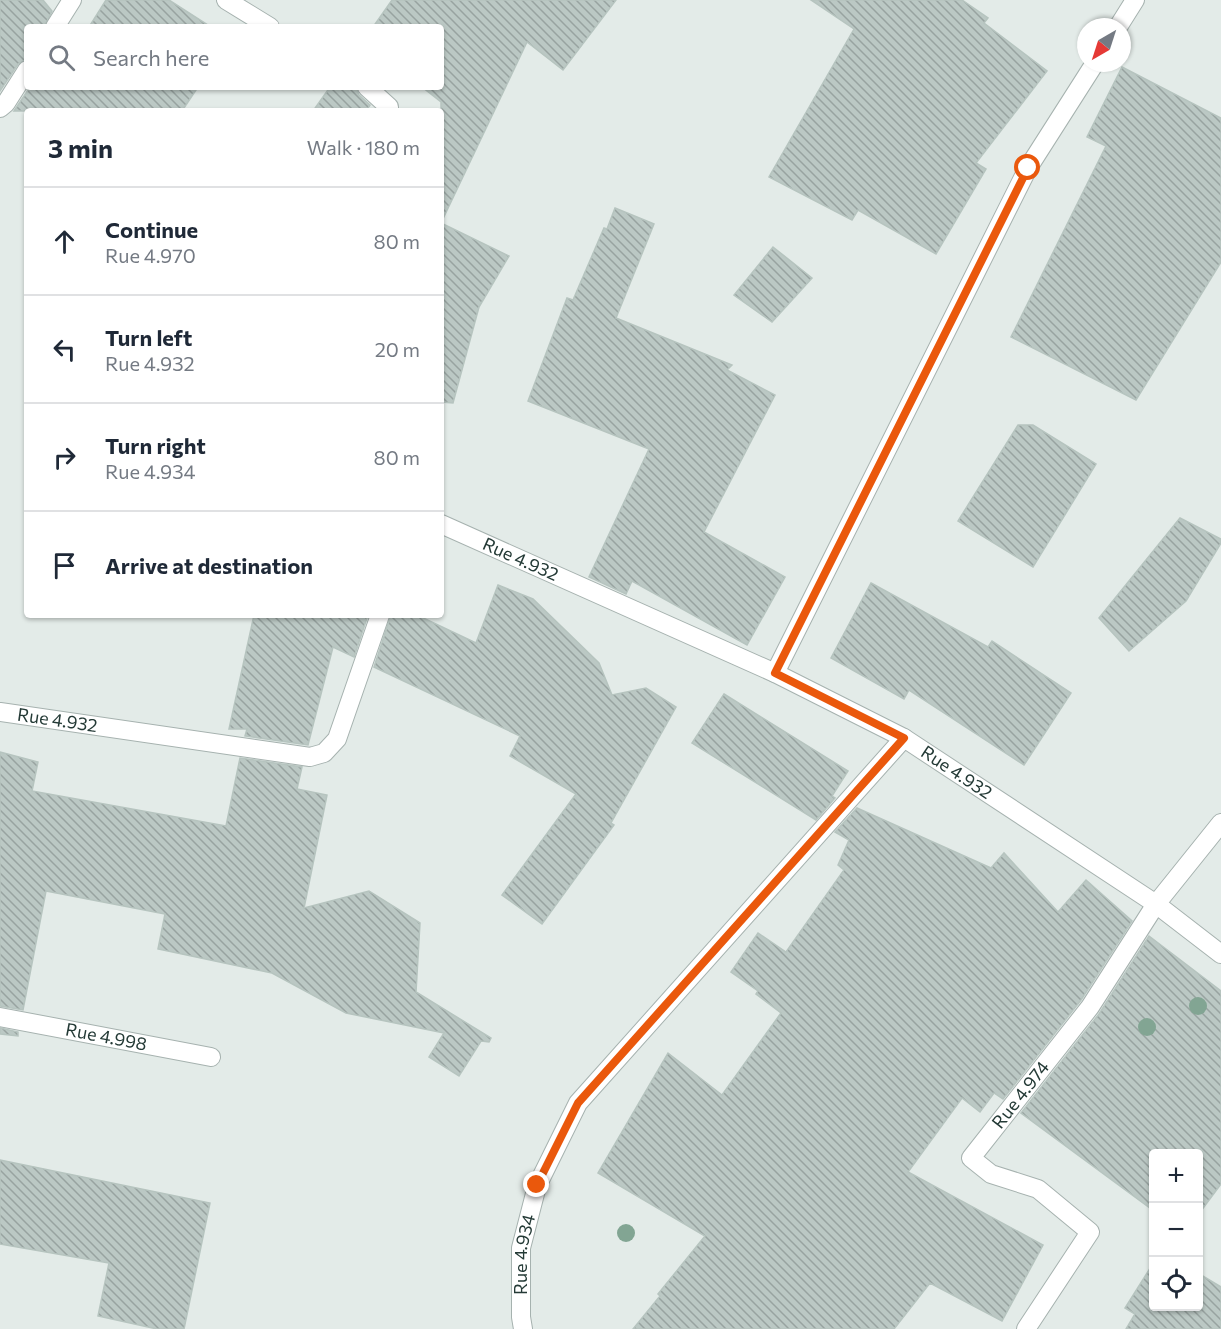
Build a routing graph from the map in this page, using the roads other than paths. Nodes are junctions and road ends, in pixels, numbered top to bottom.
1 (72, 0) edge
2 (226, 0) edge
3 (1135, 0) edge
4 (1124, 18) edge
5 (57, 24) edge
6 (265, 24) edge
7 (1089, 72) edge
8 (24, 75) edge
9 (370, 90) edge
10 (0, 108) edge
11 (389, 108) edge
12 (444, 525) edge
13 (379, 618) edge
14 (775, 673) junction
15 (0, 712) edge
16 (904, 738) junction
17 (1221, 823) edge
18 (1156, 904) junction
19 (1221, 954) edge
20 (0, 1017) edge
21 (211, 1057) dead end
22 (524, 1329) edge
23 (1026, 1329) edge

1 - 5 street
2 - 6 street
3 - 4 street
7 - 14 street
8 - 10 street
9 - 11 street
12 - 14 street, Rue 4.932
13 - 15 street, Rue 4.932
14 - 16 street, Rue 4.932
16 - 18 street, Rue 4.932
16 - 22 street, Rue 4.934
17 - 18 street, Rue 4.974
18 - 19 street, Rue 4.932
18 - 23 street, Rue 4.974
20 - 21 street, Rue 4.998

